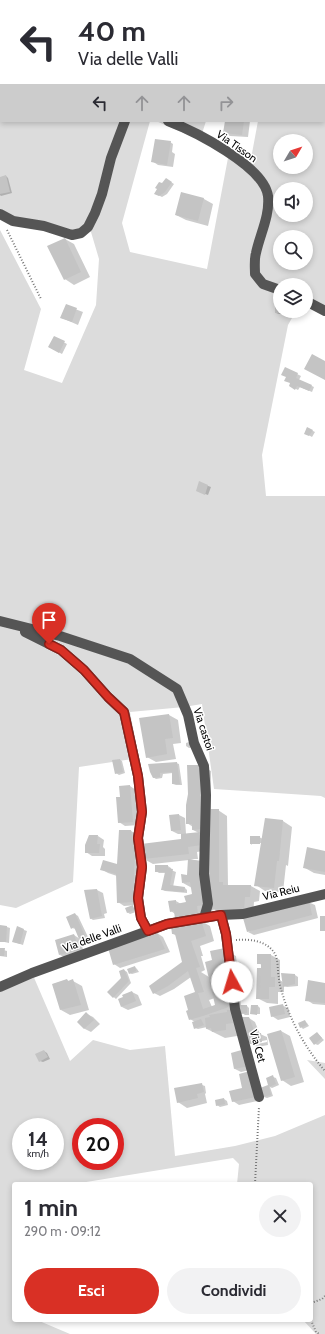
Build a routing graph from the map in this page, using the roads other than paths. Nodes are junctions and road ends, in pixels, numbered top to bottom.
1 (125, 122) edge
2 (170, 122) edge
3 (0, 214) edge
4 (273, 288) edge
5 (313, 305) edge
6 (325, 311) edge
7 (0, 622) edge
8 (325, 894) edge
9 (243, 914) joint
10 (221, 915) junction
11 (204, 918) junction
12 (148, 931) junction
13 (0, 987) edge
14 (259, 1097) road end

1 - 3 street
2 - 4 street, Via Tisson
5 - 6 street
7 - 11 street, Via castoi
7 - 12 street
8 - 9 street, Via Reiu
9 - 10 street, Via delle Valli
10 - 11 street, Via delle Valli
10 - 14 street, Via Cet
11 - 12 street, Via delle Valli
12 - 13 street, Via delle Valli

